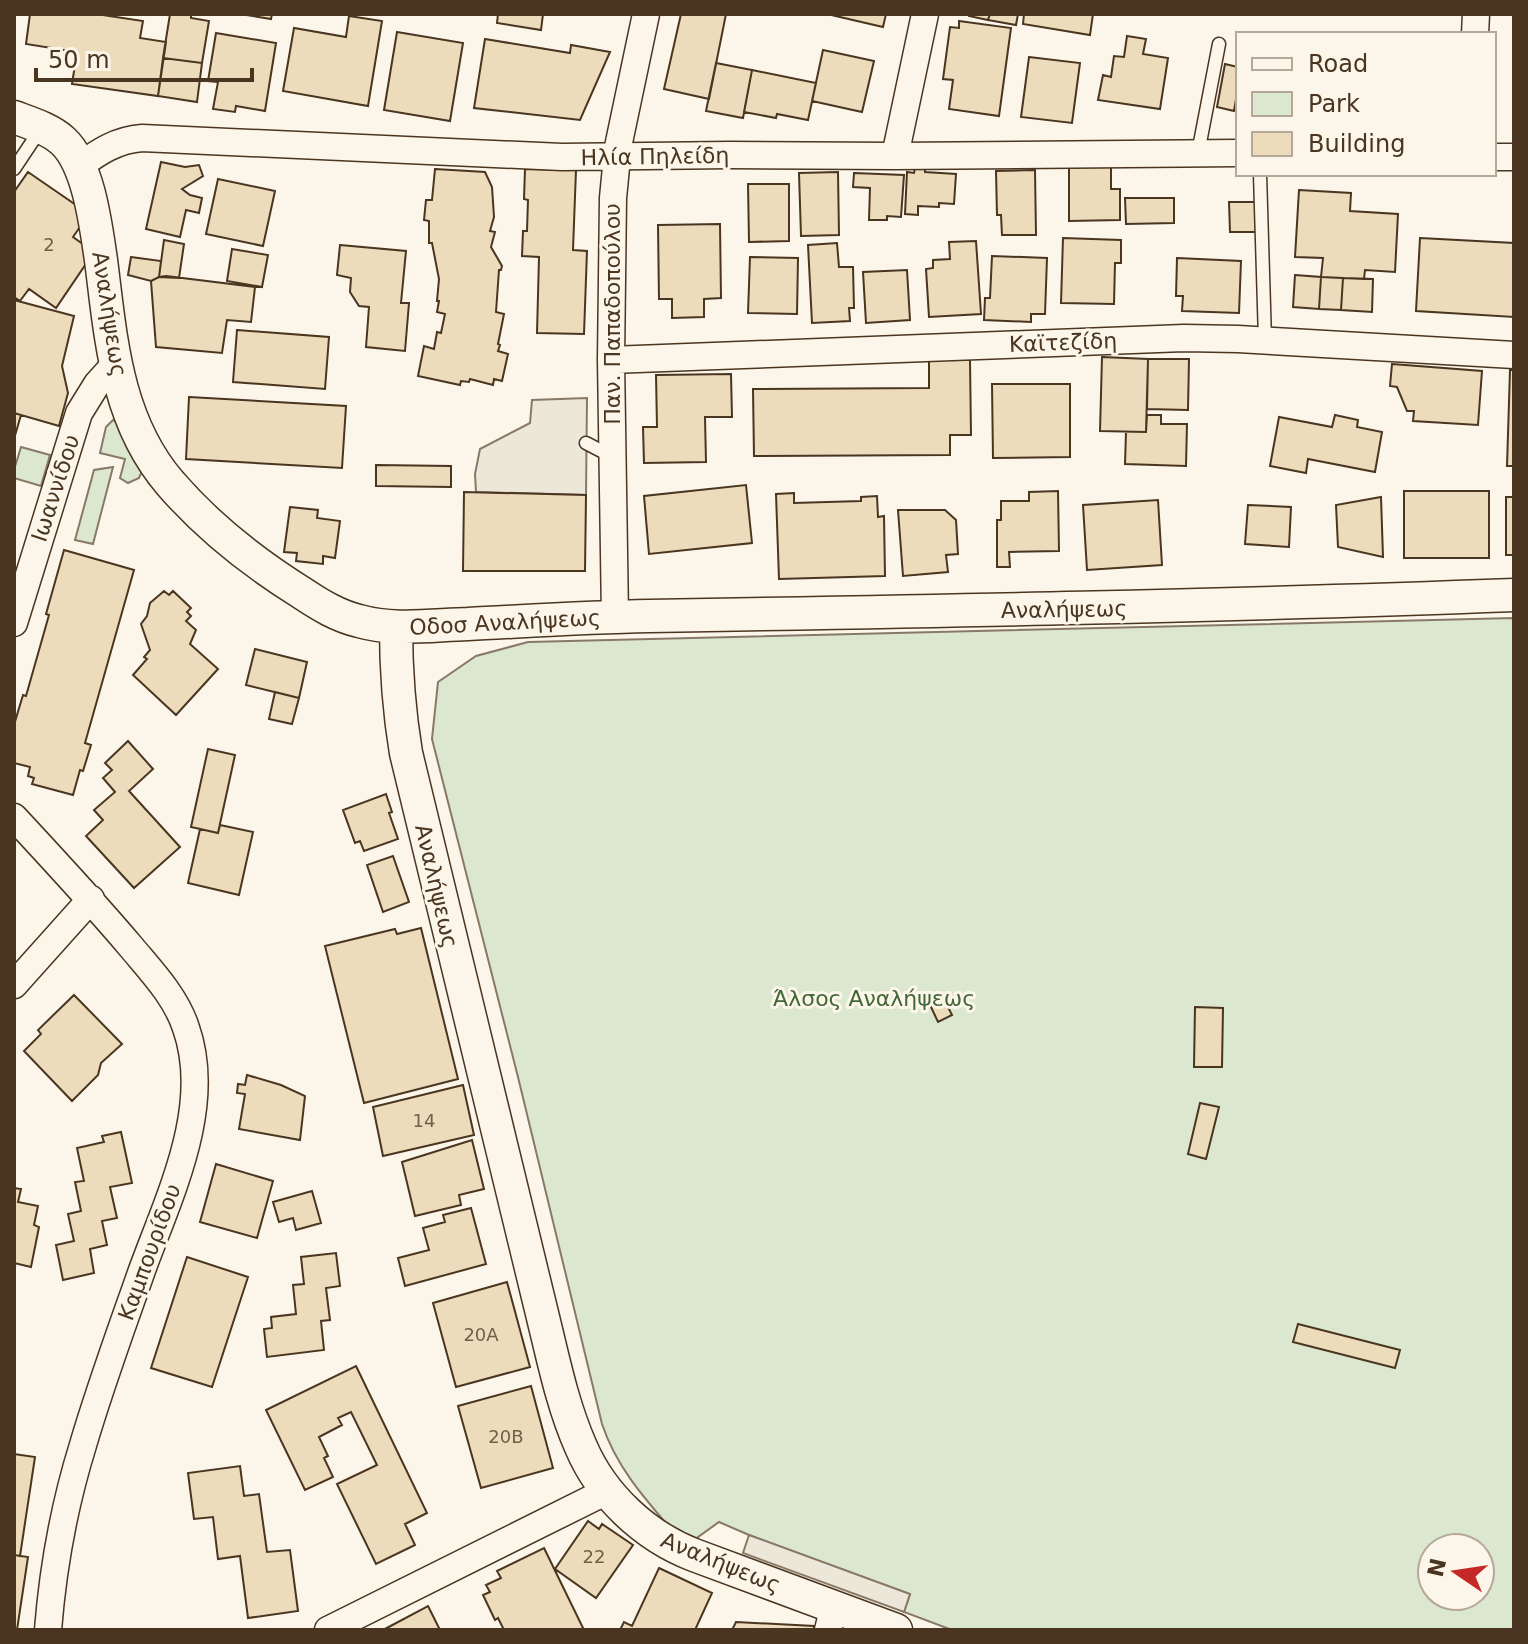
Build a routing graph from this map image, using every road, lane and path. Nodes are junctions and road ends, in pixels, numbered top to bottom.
1 (646, 14) edge
2 (925, 14) edge
3 (1219, 44) dead end
4 (28, 122) edge
5 (1198, 153) junction
6 (1236, 153) edge
7 (617, 155) junction
8 (895, 156) junction
9 (79, 166) junction
10 (14, 169) edge
11 (1260, 176) edge
12 (1265, 340) junction
13 (1514, 355) edge
14 (611, 360) junction
15 (116, 363) junction
16 (586, 443) dead end
17 (611, 456) junction
18 (22, 562) edge
19 (1514, 595) edge
20 (615, 617) junction
21 (14, 623) edge
22 (396, 627) junction
23 (14, 817) edge
24 (91, 899) junction
25 (14, 985) edge
26 (607, 1491) junction
27 (831, 1618) edge
28 (48, 1630) edge
29 (328, 1630) edge
30 (896, 1630) edge

1 - 7 street, Παν. Παπαδοπούλου
2 - 8 street
3 - 5 lane
4 - 9 street, Αναλήψεως
4 - 10 lane
5 - 6 street, Ηλία Πηλείδη
5 - 8 street, Ηλία Πηλείδη
7 - 8 street, Ηλία Πηλείδη
7 - 9 street, Ηλία Πηλείδη
7 - 14 street, Παν. Παπαδοπούλου
9 - 15 street, Αναλήψεως
11 - 12 lane
12 - 13 street, Καϊτεζίδη
12 - 14 street, Καϊτεζίδη
14 - 17 street, Παν. Παπαδοπούλου
15 - 18 street, Ιωαννίδου
15 - 22 street, Αναλήψεως
16 - 17 lane
17 - 20 street, Παν. Παπαδοπούλου
18 - 21 street, Ιωαννίδου
19 - 20 street, Αναλήψεως
20 - 22 street, Οδοσ Αναλήψεως
22 - 26 street, Αναλήψεως
23 - 24 street, Καμπουρίδου
24 - 25 street
24 - 28 street, Καμπουρίδου
26 - 27 street, Αναλήψεως
26 - 29 street
27 - 30 street, Αναλήψεως

